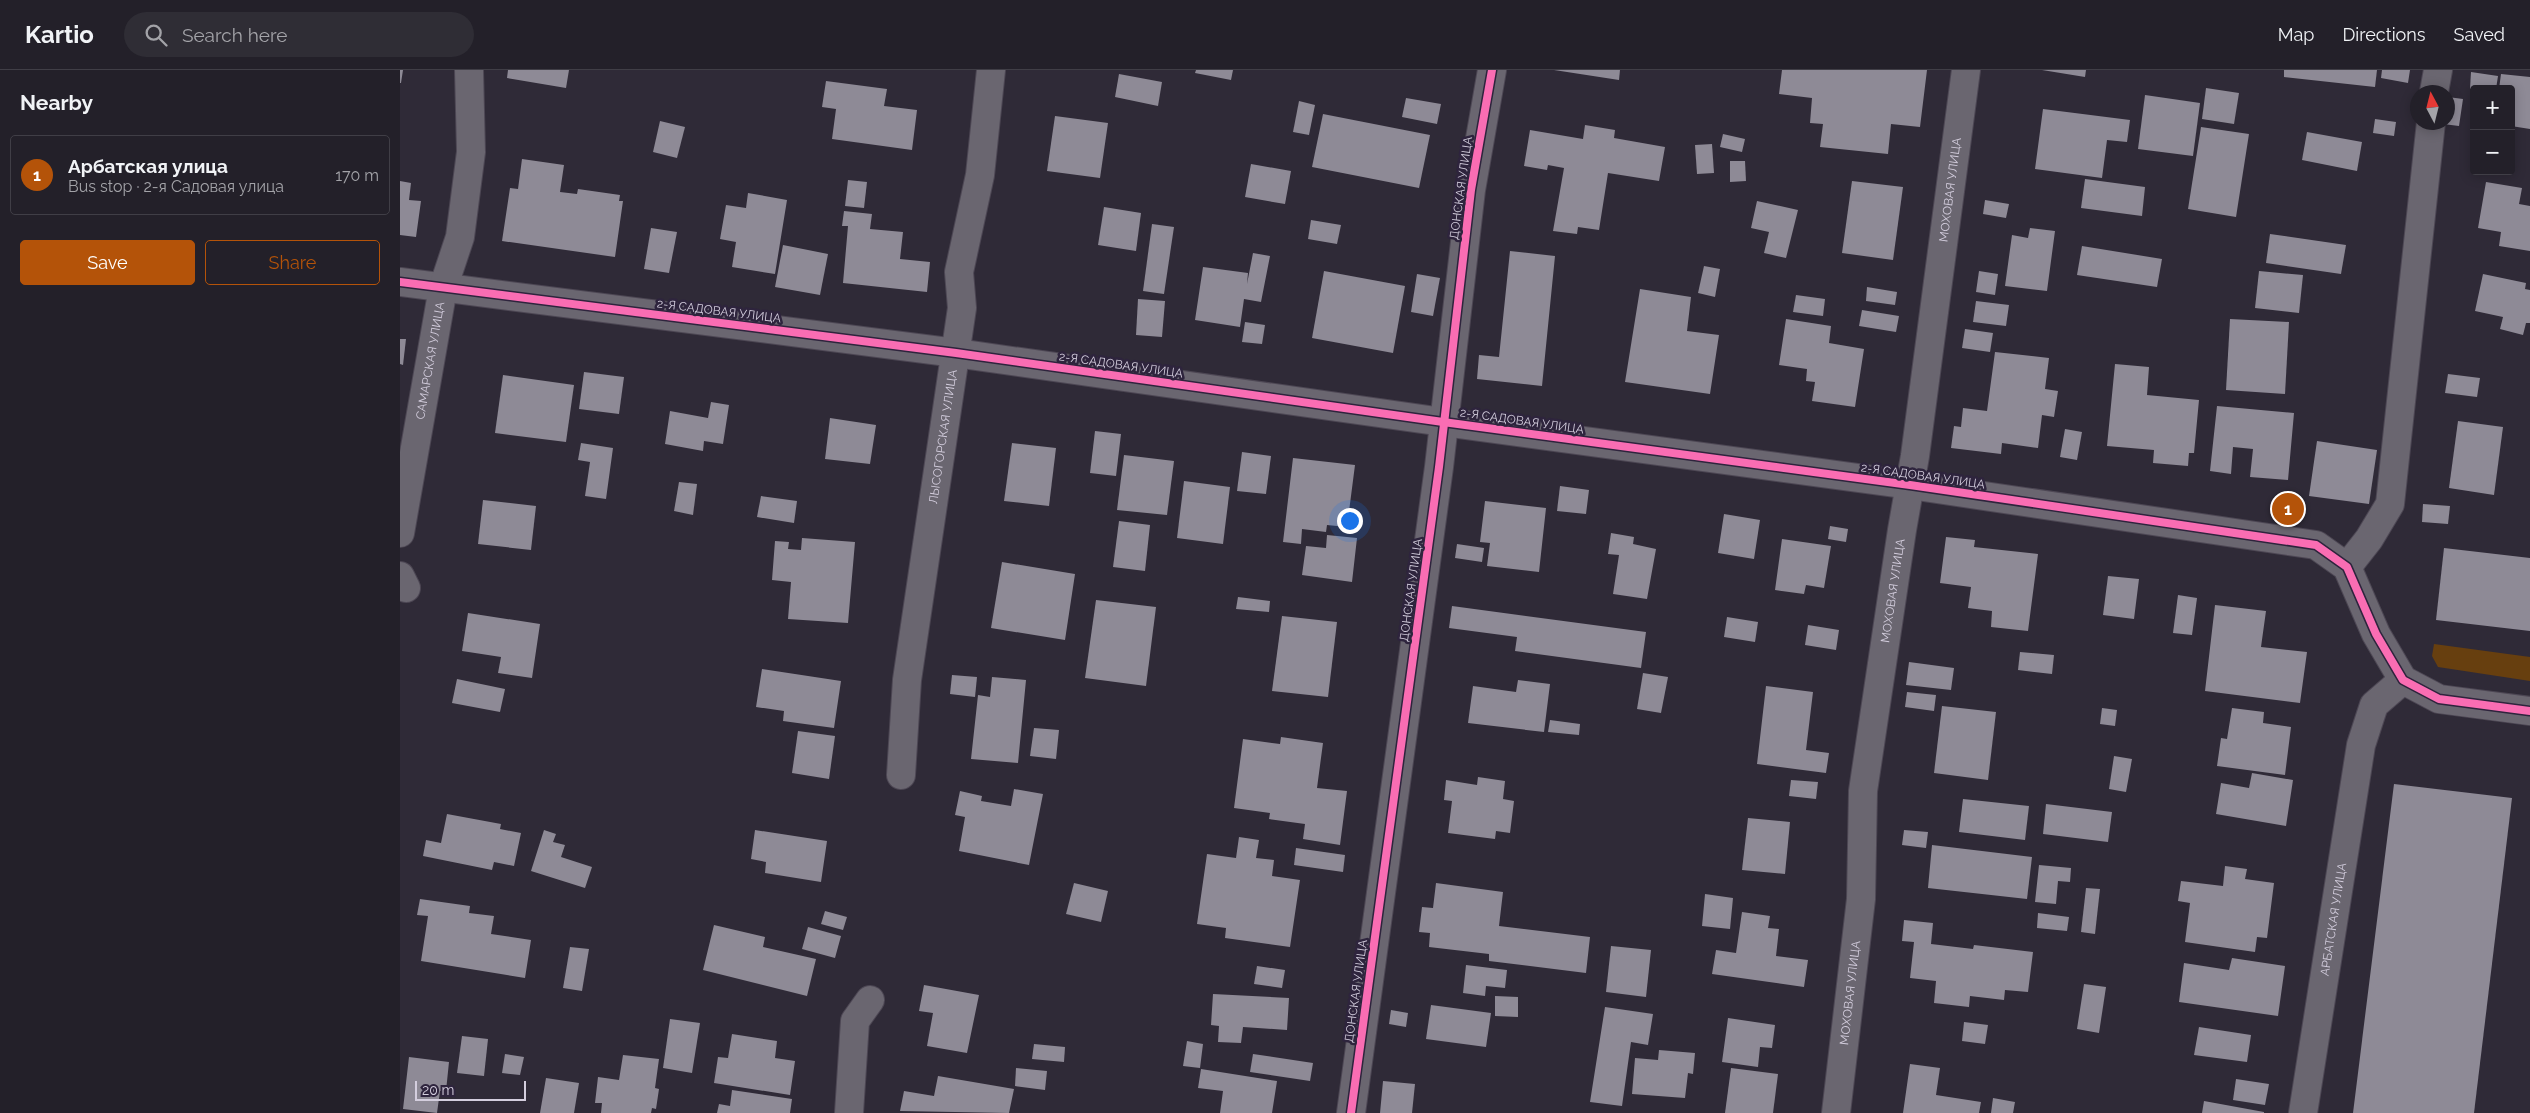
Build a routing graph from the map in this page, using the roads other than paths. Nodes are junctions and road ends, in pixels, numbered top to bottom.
1 (469, 70) edge
2 (991, 70) edge
3 (1492, 70) edge
4 (1966, 70) edge
5 (2438, 70) edge
6 (2435, 85) edge
7 (2430, 130) edge
8 (400, 282) edge
9 (443, 288) junction
10 (956, 353) junction
11 (1443, 422) junction
12 (1910, 485) junction
13 (400, 533) edge
14 (2347, 567) junction
15 (2403, 680) junction
16 (2530, 710) edge
17 (901, 775) dead end
18 (870, 1000) dead end
19 (849, 1113) edge
20 (1351, 1113) edge
21 (1836, 1113) edge
22 (2303, 1113) edge

1 - 9 street, САМАРСКАЯ УЛИЦА
2 - 10 street, ЛЫСОГОРСКАЯ УЛИЦА
3 - 11 street, ДОНСКАЯ УЛИЦА
4 - 12 street, МОХОВАЯ УЛИЦА
5 - 6 street
7 - 14 street
8 - 9 street, 2-Я САДОВАЯ УЛИЦА
9 - 10 street, 2-Я САДОВАЯ УЛИЦА
9 - 13 street, САМАРСКАЯ УЛИЦА
10 - 11 street, 2-Я САДОВАЯ УЛИЦА
10 - 17 street, ЛЫСОГОРСКАЯ УЛИЦА
11 - 12 street, 2-Я САДОВАЯ УЛИЦА
11 - 20 street, ДОНСКАЯ УЛИЦА
12 - 14 street, 2-Я САДОВАЯ УЛИЦА
12 - 21 street, МОХОВАЯ УЛИЦА
14 - 15 street
15 - 16 street
15 - 22 street, АРБАТСКАЯ УЛИЦА
18 - 19 street

